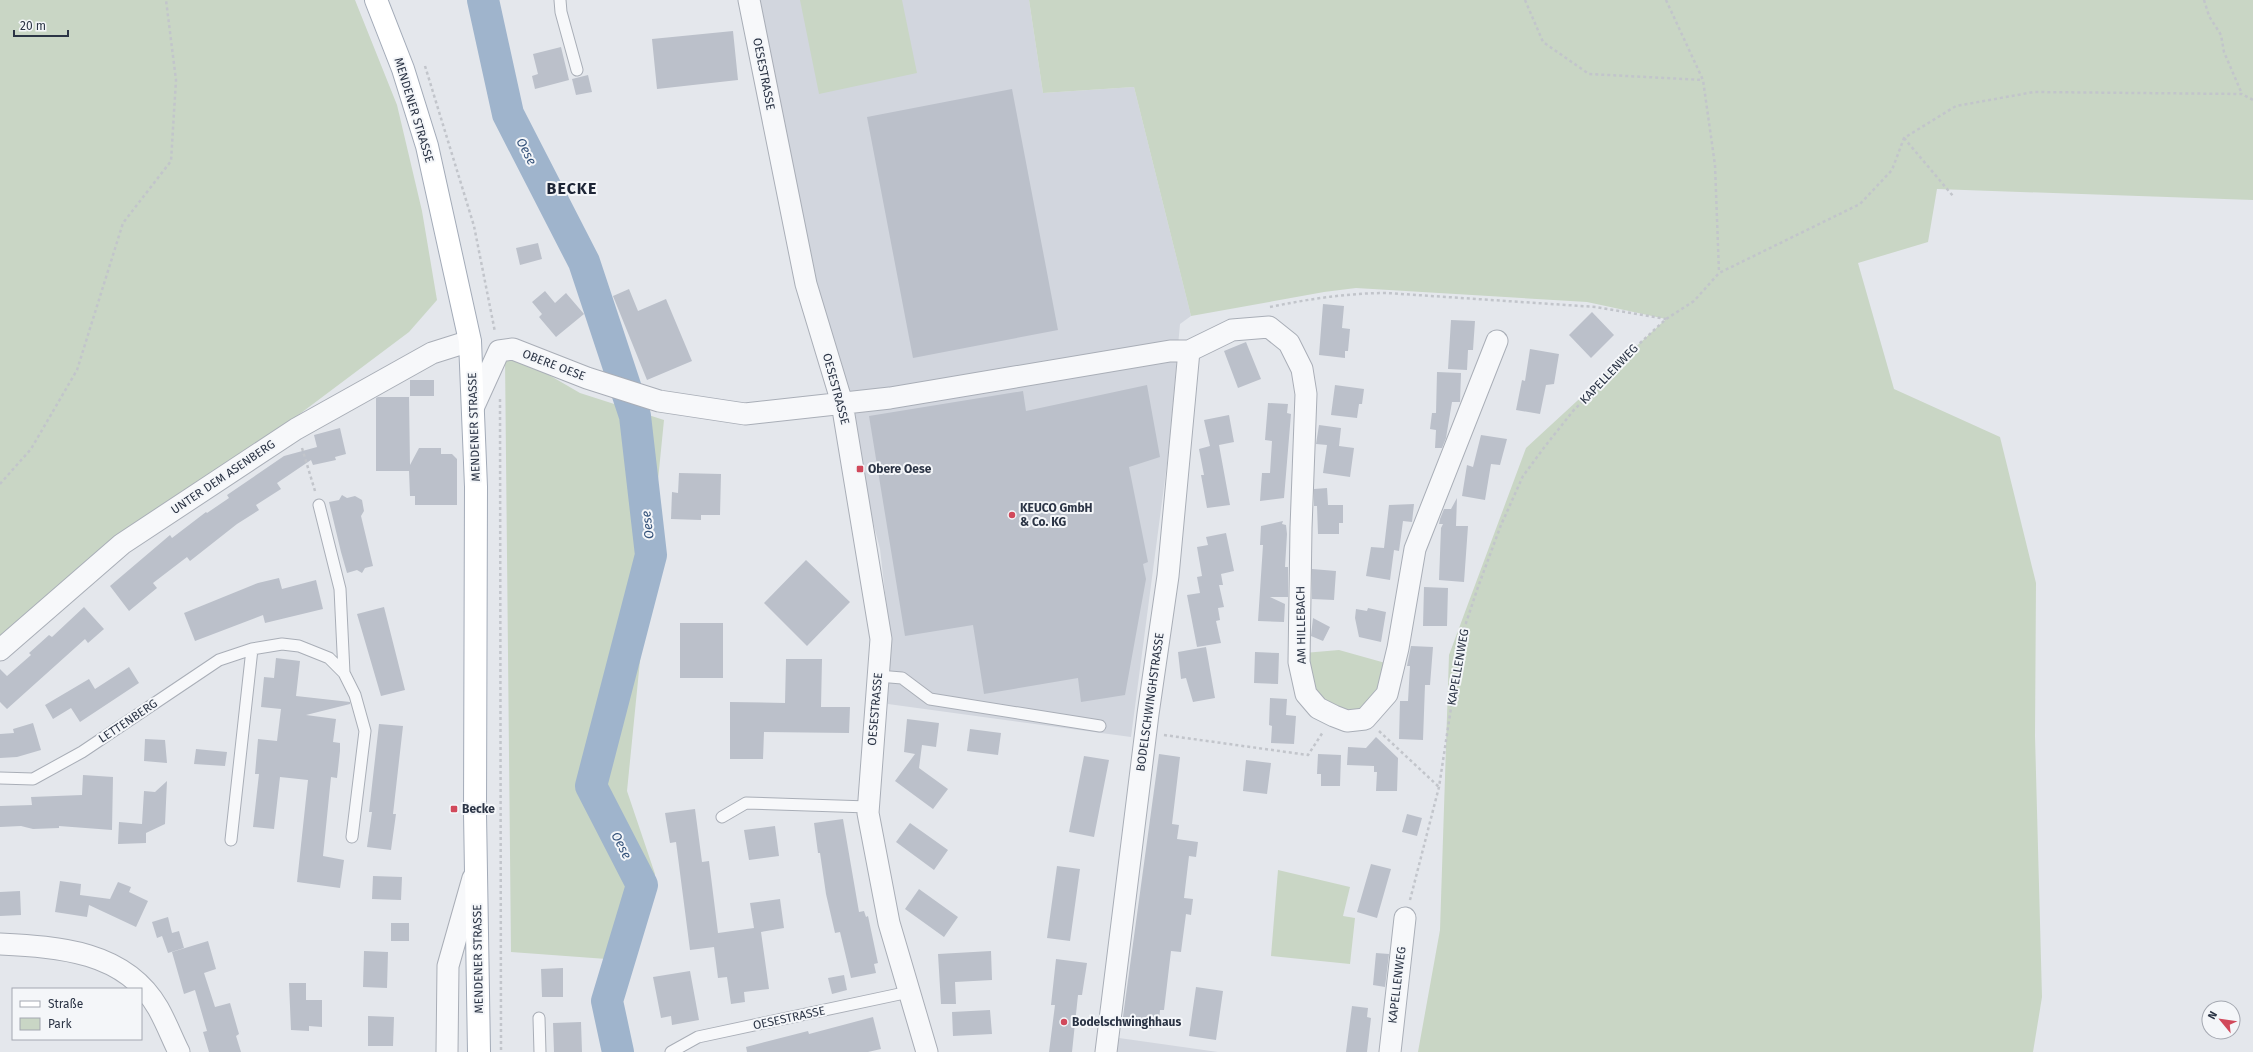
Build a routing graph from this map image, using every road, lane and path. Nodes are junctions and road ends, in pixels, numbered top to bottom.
1 (166, 0) edge
2 (376, 0) edge
3 (560, 0) edge
4 (749, 0) edge
5 (1525, 0) edge
6 (1666, 0) edge
7 (2204, 0) edge
8 (422, 60) dead end
9 (577, 70) dead end
10 (1703, 80) junction
11 (2242, 94) junction
12 (2253, 100) edge
13 (1904, 138) junction
14 (1953, 196) dead end
15 (1718, 273) junction
16 (1264, 308) dead end
17 (1666, 319) junction
18 (470, 341) junction
19 (1497, 341) dead end
20 (506, 350) junction
21 (1189, 351) junction
22 (500, 392) dead end
23 (842, 403) junction
24 (474, 406) junction
25 (296, 429) junction
26 (0, 484) edge
27 (319, 505) joint
28 (252, 649) junction
29 (0, 650) edge
30 (344, 674) junction
31 (878, 676) junction
32 (1334, 716) junction
33 (1365, 719) junction
34 (1100, 726) dead end
35 (1146, 732) junction
36 (0, 778) edge
37 (1439, 787) junction
38 (868, 807) junction
39 (722, 816) dead end
40 (352, 837) dead end
41 (231, 840) dead end
42 (476, 867) junction
43 (1405, 918) joint
44 (0, 944) edge
45 (909, 992) junction
46 (539, 1018) dead end
47 (179, 1052) edge
48 (447, 1052) edge
49 (479, 1052) edge
50 (501, 1052) edge
51 (540, 1052) edge
52 (671, 1052) edge
53 (927, 1052) edge
54 (1106, 1052) edge
55 (1390, 1052) edge

1 - 26 path
2 - 18 main road, MENDENER STRASSE
3 - 9 lane
4 - 23 street, OESESTRASSE
5 - 10 path
6 - 10 path
7 - 11 path
8 - 20 path
10 - 15 path
11 - 12 path
11 - 13 path
13 - 14 path
13 - 15 path
15 - 17 path, KAPELLENWEG
16 - 17 path
17 - 37 path, KAPELLENWEG
18 - 24 main road, MENDENER STRASSE
18 - 25 street, UNTER DEM ASENBERG
19 - 33 street
20 - 23 street, OBERE OESE
20 - 24 street
21 - 23 street, OBERE OESE
21 - 32 street, AM HILLEBACH
21 - 35 street, BODELSCHWINGHSTRASSE
22 - 50 path
23 - 31 street, OESESTRASSE
24 - 42 main road, MENDENER STRASSE
25 - 27 path
25 - 29 street, UNTER DEM ASENBERG
27 - 30 lane, LETTENBERG
28 - 30 lane, LETTENBERG
28 - 36 lane, LETTENBERG
28 - 41 lane
30 - 40 lane, LETTENBERG
31 - 34 lane
31 - 38 street, OESESTRASSE
32 - 33 street, AM HILLEBACH
32 - 35 path
33 - 37 path
35 - 54 street, BODELSCHWINGHSTRASSE
37 - 43 path, KAPELLENWEG
38 - 39 lane
38 - 45 street, OESESTRASSE
42 - 48 street, MENDENER STRASSE
42 - 49 main road, MENDENER STRASSE
43 - 55 street, KAPELLENWEG
44 - 47 street
45 - 52 lane, OESESTRASSE
45 - 53 street, OESESTRASSE
46 - 51 lane

